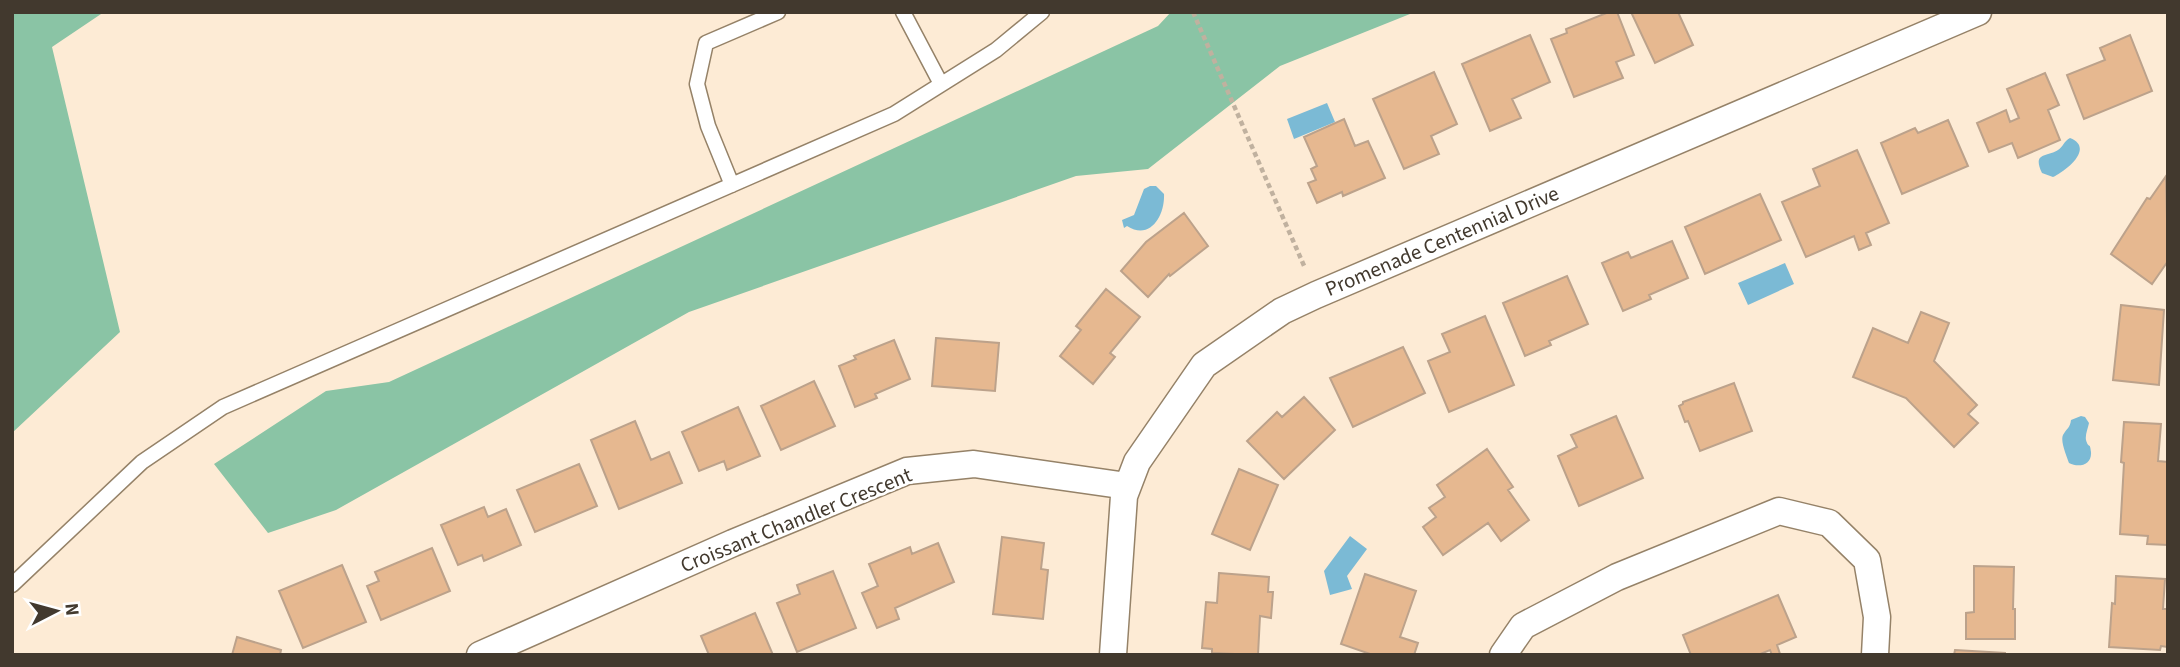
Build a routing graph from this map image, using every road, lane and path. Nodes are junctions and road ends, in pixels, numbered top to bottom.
1 (778, 12) edge
2 (903, 12) edge
3 (1042, 12) edge
4 (1193, 12) edge
5 (1978, 12) edge
6 (941, 84) junction
7 (732, 185) junction
8 (1316, 295) junction
9 (1127, 486) junction
10 (12, 585) edge
11 (480, 655) edge
12 (1113, 655) edge
13 (1503, 655) edge
14 (1875, 655) edge

1 - 7 lane
2 - 6 lane
3 - 6 lane
4 - 8 path
5 - 8 street, Promenade Centennial Drive
6 - 7 lane
7 - 10 lane
8 - 9 street, Promenade Centennial Drive
9 - 11 street, Croissant Chandler Crescent
9 - 12 street, Promenade Centennial Drive
13 - 14 street

